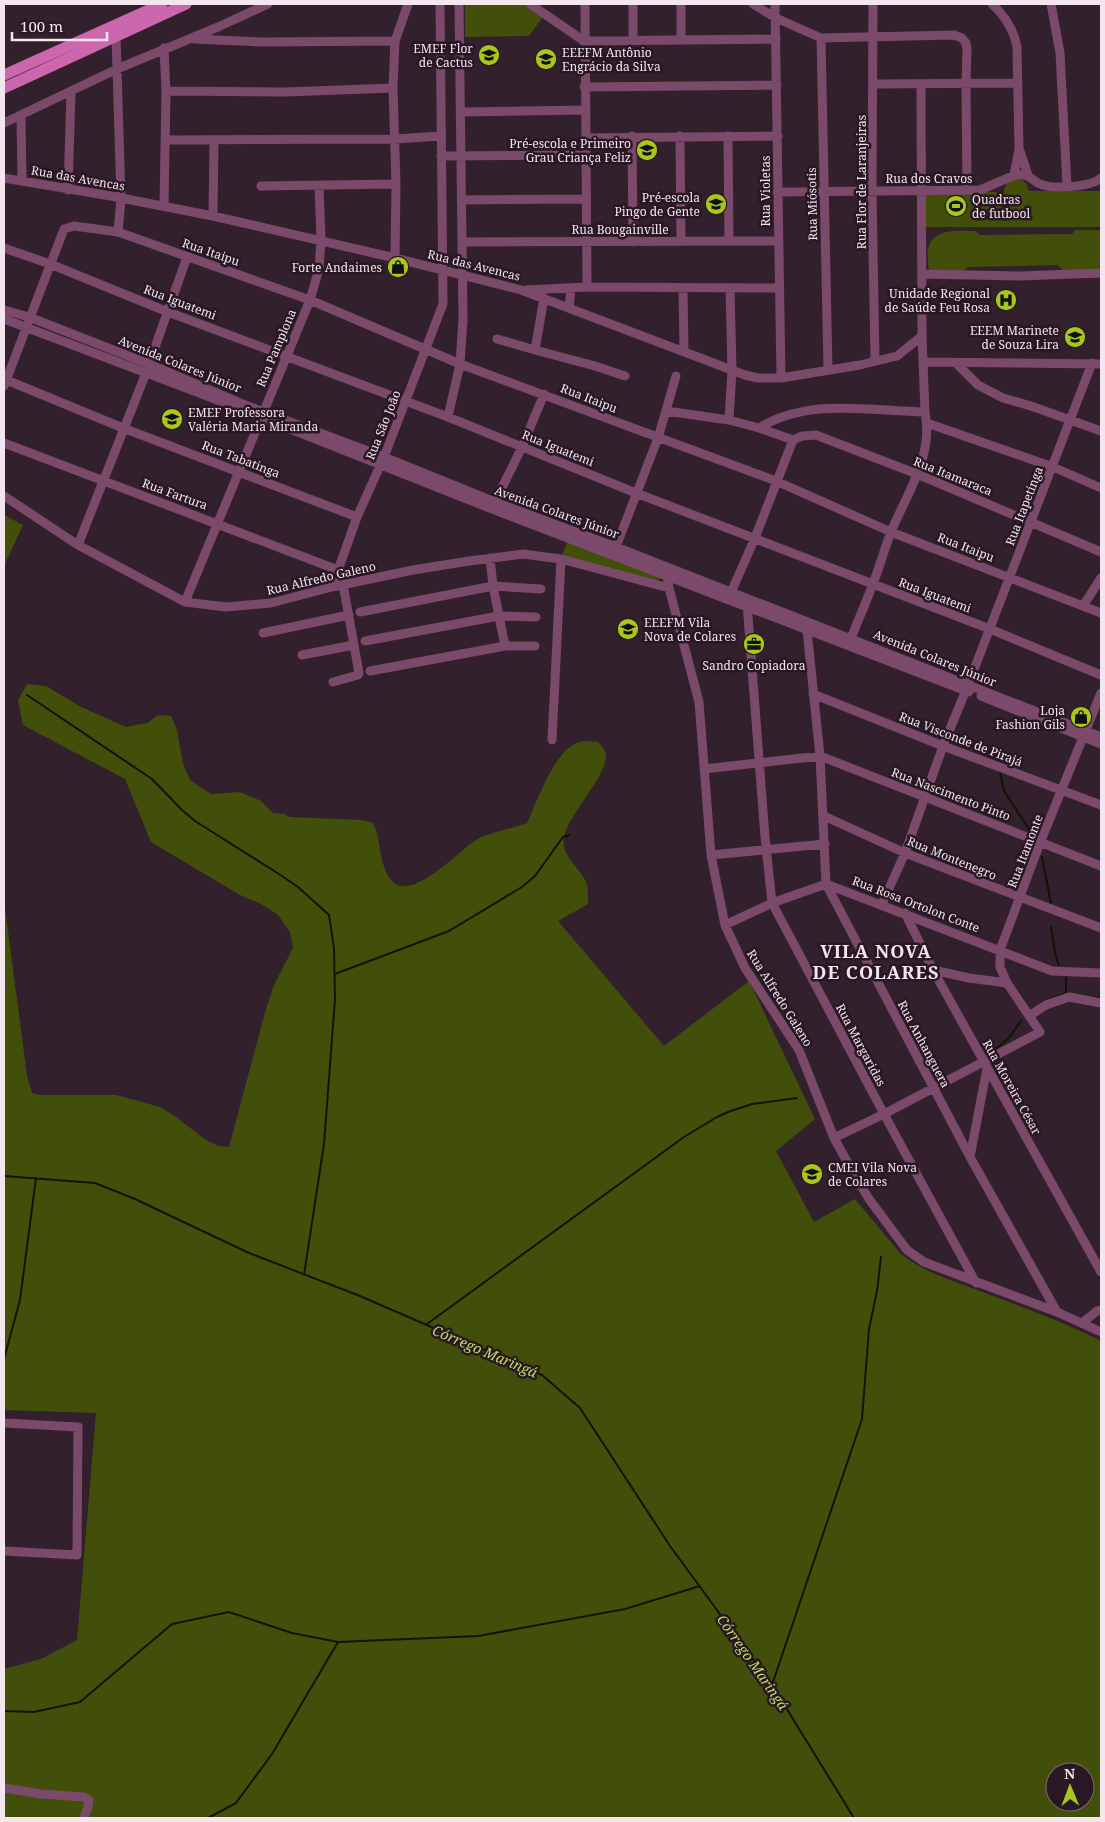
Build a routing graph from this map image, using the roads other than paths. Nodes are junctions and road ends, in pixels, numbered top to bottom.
1 (162, 4) edge
2 (186, 4) edge
3 (268, 4) edge
4 (408, 4) edge
5 (440, 4) edge
6 (459, 4) edge
7 (585, 4) edge
8 (632, 4) edge
9 (681, 4) edge
10 (753, 4) edge
11 (775, 4) edge
12 (873, 4) edge
13 (992, 4) edge
14 (1051, 4) edge
15 (533, 5) edge
16 (776, 18) junction
17 (116, 36) junction
18 (821, 38) junction
19 (873, 38) junction
20 (191, 39) junction
21 (776, 39) junction
22 (633, 40) junction
23 (681, 40) junction
24 (394, 41) junction
25 (584, 41) junction
26 (164, 48) junction
27 (117, 69) junction
28 (4, 75) edge
29 (1017, 83) junction
30 (874, 84) junction
31 (921, 84) junction
32 (966, 84) junction
33 (777, 85) junction
34 (584, 87) junction
35 (4, 88) edge
36 (393, 88) junction
37 (166, 91) junction
38 (71, 92) junction
39 (584, 110) junction
40 (460, 112) junction
41 (21, 116) junction
42 (4, 123) edge
43 (441, 136) junction
44 (632, 136) junction
45 (680, 136) junction
46 (728, 136) junction
47 (778, 136) junction
48 (394, 138) junction
49 (584, 138) junction
50 (165, 140) junction
51 (214, 140) junction
52 (1019, 149) junction
53 (585, 155) junction
54 (441, 156) junction
55 (461, 156) junction
56 (1014, 175) junction
57 (1028, 175) junction
58 (4, 178) edge
59 (1101, 178) edge
60 (22, 181) junction
61 (396, 184) junction
62 (319, 185) junction
63 (261, 186) dead end
64 (1067, 186) junction
65 (68, 190) junction
66 (967, 190) junction
67 (824, 191) junction
68 (872, 191) junction
69 (921, 191) junction
70 (777, 192) junction
71 (121, 199) junction
72 (585, 199) junction
73 (461, 200) junction
74 (164, 206) junction
75 (213, 216) junction
76 (118, 232) junction
77 (321, 240) junction
78 (681, 241) junction
79 (730, 241) junction
80 (778, 241) junction
81 (462, 242) junction
82 (586, 242) junction
83 (633, 242) junction
84 (4, 248) edge
85 (187, 257) junction
86 (395, 258) junction
87 (50, 264) junction
88 (442, 270) junction
89 (1101, 273) edge
90 (923, 274) junction
91 (463, 276) junction
92 (587, 287) junction
93 (571, 288) junction
94 (683, 288) junction
95 (730, 288) junction
96 (779, 288) junction
97 (521, 290) junction
98 (544, 298) junction
99 (310, 300) junction
100 (569, 308) junction
101 (4, 310) edge
102 (168, 312) junction
103 (4, 319) edge
104 (27, 322) junction
105 (922, 336) junction
106 (497, 339) dead end
107 (426, 349) junction
108 (535, 350) junction
109 (684, 351) junction
110 (286, 356) junction
111 (875, 361) junction
112 (924, 362) junction
113 (956, 363) junction
114 (460, 364) junction
115 (1097, 364) edge
116 (147, 369) junction
117 (828, 369) junction
118 (732, 370) junction
119 (625, 376) dead end
120 (676, 376) dead end
121 (781, 378) junction
122 (4, 382) edge
123 (544, 394) junction
124 (406, 402) junction
125 (666, 410) junction
126 (925, 412) junction
127 (262, 414) junction
128 (448, 417) junction
129 (729, 420) junction
130 (1071, 420) junction
131 (927, 423) junction
132 (123, 428) junction
133 (759, 428) junction
134 (1101, 431) edge
135 (658, 438) junction
136 (793, 440) junction
137 (4, 443) edge
138 (522, 447) junction
139 (382, 461) junction
140 (1053, 467) junction
141 (239, 471) junction
142 (917, 474) junction
143 (102, 481) junction
144 (776, 482) junction
145 (1101, 488) edge
146 (636, 493) junction
147 (4, 496) edge
148 (494, 506) junction
149 (357, 517) junction
150 (1031, 521) junction
151 (218, 524) junction
152 (891, 532) junction
153 (754, 538) junction
154 (78, 545) junction
155 (614, 551) junction
156 (1101, 552) edge
157 (490, 558) junction
158 (561, 559) junction
159 (338, 570) junction
160 (666, 572) junction
161 (1011, 578) junction
162 (1101, 578) edge
163 (343, 584) junction
164 (873, 585) junction
165 (493, 586) junction
166 (332, 587) junction
167 (669, 588) junction
168 (541, 589) dead end
169 (729, 596) junction
170 (185, 602) junction
171 (747, 603) junction
172 (1082, 606) junction
173 (360, 612) dead end
174 (1101, 613) edge
175 (349, 615) junction
176 (499, 616) junction
177 (536, 617) dead end
178 (808, 626) junction
179 (990, 629) junction
180 (264, 633) dead end
181 (364, 642) dead end
182 (850, 642) junction
183 (354, 645) junction
184 (505, 646) junction
185 (535, 646) dead end
186 (302, 655) dead end
187 (370, 671) dead end
188 (1101, 674) edge
189 (333, 682) dead end
190 (967, 688) junction
191 (1101, 693) edge
192 (813, 694) junction
193 (1084, 734) junction
194 (1101, 737) edge
195 (552, 740) dead end
196 (1101, 744) edge
197 (943, 746) junction
198 (820, 756) junction
199 (759, 763) junction
200 (704, 769) junction
201 (1062, 790) junction
202 (924, 797) junction
203 (1101, 805) edge
204 (824, 816) junction
205 (1040, 843) junction
206 (825, 844) junction
207 (767, 850) junction
208 (905, 853) junction
209 (711, 855) junction
210 (1101, 866) edge
211 (826, 884) junction
212 (1020, 898) junction
213 (772, 903) junction
214 (882, 904) junction
215 (905, 913) junction
216 (725, 925) junction
217 (1101, 928) edge
218 (1000, 950) junction
219 (933, 970) junction
220 (1101, 972) edge
221 (1007, 983) junction
222 (1101, 1003) edge
223 (1029, 1016) junction
224 (985, 1065) junction
225 (933, 1088) junction
226 (884, 1114) junction
227 (834, 1138) junction
228 (970, 1157) junction
229 (1101, 1272) edge
230 (976, 1283) junction
231 (1101, 1310) edge
232 (1057, 1312) junction
233 (1082, 1323) junction
234 (1101, 1332) edge
235 (4, 1424) edge
236 (4, 1551) edge
237 (4, 1788) edge
238 (84, 1818) edge

1 - 28 main road
2 - 17 main road
3 - 20 street
4 - 24 street
5 - 43 street, Rua São João
6 - 40 street
7 - 25 street
8 - 22 street
9 - 23 street
10 - 16 street
11 - 16 street, Rua Violetas
12 - 19 street, Rua Flor de Laranjeiras
13 - 29 street
14 - 64 street
15 - 25 street
16 - 18 street
16 - 21 street, Rua Violetas
17 - 27 street
17 - 35 main road
18 - 19 street
18 - 67 street, Rua Miósotis
19 - 30 street, Rua Flor de Laranjeiras
19 - 32 street
20 - 24 street
20 - 26 street
21 - 23 street
21 - 33 street, Rua Violetas
22 - 23 street
22 - 25 street
24 - 36 street
25 - 34 street
26 - 27 street
26 - 37 street
27 - 38 street
27 - 71 street
29 - 32 street
29 - 52 street
30 - 31 street
30 - 68 street, Rua Flor de Laranjeiras
31 - 32 street
31 - 69 street
32 - 66 street
33 - 34 street
33 - 47 street, Rua Violetas
34 - 39 street
36 - 37 street
36 - 48 street
37 - 50 street
38 - 41 street
38 - 65 street
39 - 40 street
39 - 49 street
40 - 55 street
41 - 42 street
41 - 60 street
43 - 48 street
43 - 54 street, Rua São João
44 - 45 street
44 - 49 street
44 - 83 street
45 - 46 street
45 - 78 street
46 - 47 street
46 - 79 street
47 - 70 street, Rua Violetas
48 - 51 street
48 - 61 street
49 - 53 street
50 - 51 street
50 - 74 street
51 - 75 street
52 - 56 street
52 - 57 street
53 - 55 street
53 - 72 street
54 - 55 street
54 - 88 street, Rua São João
55 - 73 street
56 - 57 street, Rua dos Cravos
56 - 66 street, Rua dos Cravos
57 - 64 street, Rua dos Cravos
58 - 60 street, Rua das Avencas
59 - 64 street, Rua dos Cravos
60 - 65 street, Rua das Avencas
61 - 62 street
61 - 86 street
62 - 63 street
62 - 77 street, Rua Pamplona
65 - 71 street, Rua das Avencas
66 - 69 street, Rua dos Cravos
67 - 68 street, Rua dos Cravos
67 - 70 street, Rua dos Cravos
67 - 117 street, Rua Miósotis
68 - 69 street, Rua dos Cravos
68 - 111 street, Rua Flor de Laranjeiras
69 - 90 street
70 - 80 street, Rua Violetas
71 - 74 street, Rua das Avencas
71 - 76 street
72 - 73 street
72 - 82 street
73 - 81 street
74 - 75 street, Rua das Avencas
75 - 77 street, Rua das Avencas
76 - 85 street, Rua Itaipu
76 - 87 street, Rua Itaipu
77 - 86 street, Rua das Avencas
77 - 99 street, Rua Pamplona
78 - 79 street, Rua Bougainville
78 - 83 street, Rua Bougainville
79 - 80 street, Rua Bougainville
80 - 96 street, Rua Violetas
81 - 82 street, Rua Bougainville
81 - 91 street
82 - 83 street, Rua Bougainville
82 - 92 street
84 - 87 street, Rua Iguatemi
85 - 99 street, Rua Itaipu
85 - 102 street
86 - 88 street, Rua das Avencas
87 - 102 street, Rua Iguatemi
87 - 104 street
88 - 91 street, Rua das Avencas
88 - 107 street, Rua São João
89 - 90 street
90 - 105 street
91 - 97 street, Rua das Avencas
91 - 114 street
92 - 93 street
92 - 94 street
93 - 97 street
93 - 100 street
94 - 95 street
94 - 109 street
95 - 96 street
95 - 118 street
96 - 121 street, Rua Violetas
97 - 98 street, Rua das Avencas
98 - 100 street, Rua das Avencas
98 - 108 street
99 - 107 street, Rua Itaipu
99 - 110 street, Rua Pamplona
100 - 109 street, Rua das Avencas
101 - 104 street, Avenida Colares Júnior
102 - 110 street, Rua Iguatemi
102 - 116 street
103 - 104 street, Avenida Colares Júnior
104 - 116 street, Avenida Colares Júnior
104 - 122 street
105 - 111 street, Rua das Avencas
105 - 112 street
106 - 108 street
107 - 114 street, Rua Itaipu
107 - 124 street, Rua São João
108 - 119 street
109 - 118 street, Rua das Avencas
110 - 124 street, Rua Iguatemi
110 - 127 street, Rua Pamplona
111 - 117 street, Rua das Avencas
112 - 113 street
112 - 126 street
113 - 115 street
113 - 130 street
114 - 123 street, Rua Itaipu
114 - 128 street
115 - 130 street, Rua Itapetinga
116 - 127 street, Avenida Colares Júnior
116 - 132 street
117 - 121 street, Rua das Avencas
118 - 121 street, Rua das Avencas
118 - 129 street
120 - 125 street
122 - 132 street, Rua Tabatinga
123 - 135 street, Rua Itaipu
123 - 138 street
124 - 128 street, Rua Iguatemi
124 - 139 street, Rua São João
125 - 129 street
125 - 135 street
126 - 131 street
126 - 133 street
127 - 139 street, Avenida Colares Júnior
127 - 141 street, Rua Pamplona
128 - 138 street, Rua Iguatemi
129 - 133 street
130 - 134 street
130 - 140 street, Rua Itapetinga
131 - 140 street
131 - 142 street
132 - 141 street, Rua Tabatinga
132 - 143 street
133 - 136 street
135 - 144 street, Rua Itaipu
135 - 146 street
136 - 142 street, Rua Itamaraca
136 - 144 street
137 - 143 street, Rua Fartura
138 - 146 street, Rua Iguatemi
138 - 148 street
139 - 148 street, Avenida Colares Júnior
139 - 149 street, Rua São João
140 - 145 street
140 - 150 street, Rua Itapetinga
141 - 149 street, Rua Tabatinga
141 - 151 street, Rua Pamplona
142 - 150 street, Rua Itamaraca
142 - 152 street
143 - 151 street, Rua Fartura
143 - 154 street
144 - 152 street, Rua Itaipu
144 - 153 street
146 - 153 street, Rua Iguatemi
146 - 155 street
147 - 154 street, Rua Alfredo Galeno
148 - 155 street, Avenida Colares Júnior
149 - 159 street, Rua São João
150 - 156 street, Rua Itamaraca
150 - 161 street, Rua Itapetinga
151 - 159 street, Rua Fartura
151 - 170 street, Rua Pamplona
152 - 161 street, Rua Itaipu
152 - 164 street
153 - 164 street, Rua Iguatemi
153 - 169 street
154 - 170 street, Rua Alfredo Galeno
155 - 160 street, Avenida Colares Júnior
157 - 158 street, Rua Alfredo Galeno
157 - 163 street, Rua Alfredo Galeno
157 - 165 street
158 - 167 street, Rua Alfredo Galeno
158 - 195 street
159 - 166 street, Rua São João
160 - 167 street, Rua Alfredo Galeno
160 - 169 street, Avenida Colares Júnior
161 - 172 street, Rua Itaipu
161 - 179 street, Rua Itapetinga
162 - 172 street
163 - 166 street, Rua Alfredo Galeno
163 - 175 street
164 - 179 street, Rua Iguatemi
164 - 182 street
165 - 168 street
165 - 173 street
165 - 176 street
166 - 170 street, Rua Alfredo Galeno
167 - 200 street, Rua Alfredo Galeno
169 - 171 street, Avenida Colares Júnior
171 - 178 street, Avenida Colares Júnior
171 - 199 street, Rua Margaridas
172 - 174 street, Rua Itaipu
175 - 180 street
175 - 183 street
176 - 177 street
176 - 181 street
176 - 184 street
178 - 182 street, Avenida Colares Júnior
178 - 192 street, Rua Anhanguera
179 - 188 street, Rua Iguatemi
179 - 190 street, Rua Itapetinga
182 - 190 street, Avenida Colares Júnior
183 - 186 street
183 - 189 street
184 - 185 street
184 - 187 street
190 - 193 street, Avenida Colares Júnior
190 - 197 street, Rua Itapetinga
191 - 193 street, Rua Itamonte
192 - 197 street, Rua Visconde de Pirajá
192 - 198 street, Rua Anhanguera
193 - 194 street, Avenida Colares Júnior
193 - 196 street, Avenida Colares Júnior
193 - 201 street, Rua Itamonte
197 - 201 street, Rua Visconde de Pirajá
197 - 202 street, Rua Itapetinga
198 - 199 street
198 - 202 street, Rua Nascimento Pinto
198 - 204 street, Rua Anhanguera
199 - 200 street
199 - 207 street, Rua Margaridas
200 - 209 street, Rua Alfredo Galeno
201 - 203 street, Rua Visconde de Pirajá
201 - 205 street, Rua Itamonte
202 - 205 street, Rua Nascimento Pinto
202 - 208 street, Rua Itapetinga
204 - 206 street, Rua Anhanguera
204 - 208 street, Rua Montenegro
205 - 210 street, Rua Nascimento Pinto
205 - 212 street, Rua Itamonte
206 - 207 street
206 - 211 street, Rua Anhanguera
207 - 209 street
207 - 213 street, Rua Margaridas
208 - 212 street, Rua Montenegro
208 - 214 street, Rua Itapetinga
209 - 216 street, Rua Alfredo Galeno
211 - 213 street
211 - 214 street, Rua Rosa Ortolon Conte
211 - 225 street, Rua Anhanguera
212 - 217 street, Rua Montenegro
212 - 218 street, Rua Itamonte
213 - 216 street
213 - 226 street, Rua Margaridas
214 - 215 street, Rua Rosa Ortolon Conte
215 - 218 street, Rua Rosa Ortolon Conte
215 - 219 street, Rua Moreira César
216 - 227 street, Rua Alfredo Galeno
218 - 220 street, Rua Rosa Ortolon Conte
218 - 221 street, Rua Itamonte
219 - 221 street
219 - 224 street, Rua Moreira César
221 - 223 street, Rua Itamonte
222 - 223 street
223 - 224 street, Rua Itamonte
224 - 225 street
224 - 228 street
224 - 229 street, Rua Moreira César
225 - 226 street
225 - 228 street, Rua Anhanguera
226 - 227 street
226 - 230 street, Rua Margaridas
227 - 230 street, Rua Alfredo Galeno
228 - 232 street, Rua Anhanguera
230 - 232 street, Rua Alfredo Galeno
231 - 233 street
232 - 233 street, Rua Alfredo Galeno
233 - 234 street, Rua Alfredo Galeno
235 - 236 street
237 - 238 street

